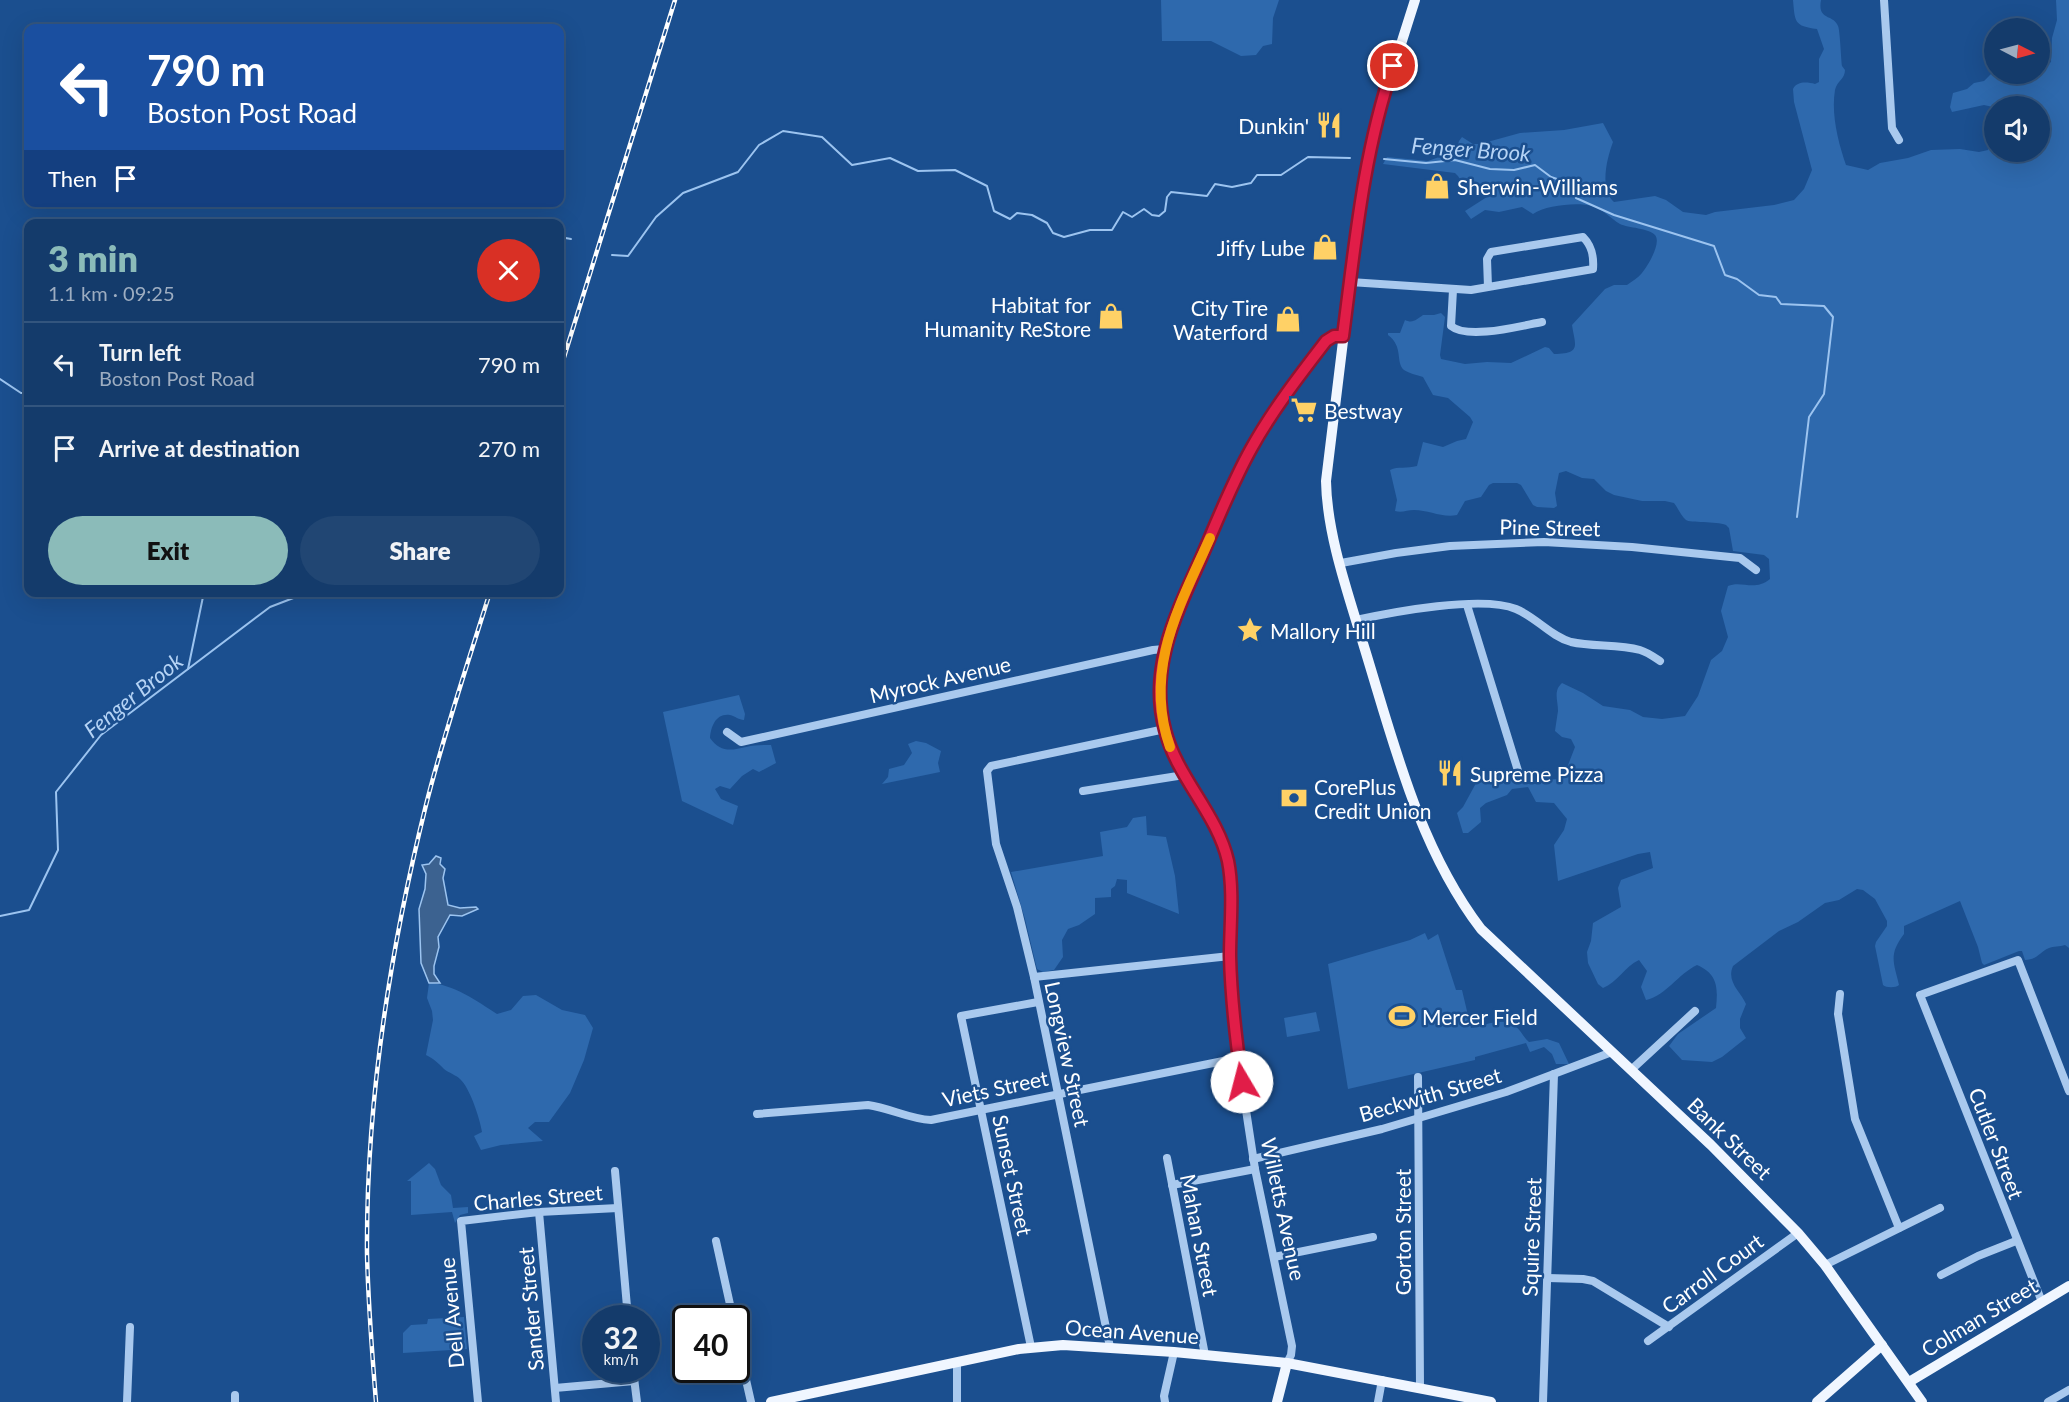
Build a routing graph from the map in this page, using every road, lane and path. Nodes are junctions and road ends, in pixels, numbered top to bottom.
1 (1415, 0) edge
2 (1884, 0) edge
3 (1899, 140) dead end
4 (1350, 282) junction
5 (1488, 287) junction
6 (1453, 290) junction
7 (1542, 322) dead end
8 (1343, 336) junction
9 (1341, 563) junction
10 (1756, 570) dead end
11 (1467, 605) junction
12 (1356, 620) junction
13 (1164, 649) junction
14 (1660, 661) dead end
15 (1165, 729) junction
16 (727, 732) dead end
17 (1519, 774) dead end
18 (1184, 775) junction
19 (1083, 791) dead end
20 (1230, 956) junction
21 (1034, 977) junction
22 (1840, 994) dead end
23 (1038, 1002) junction
24 (1695, 1011) dead end
25 (1612, 1052) junction
26 (1238, 1058) junction
27 (1630, 1070) junction
28 (1554, 1074) junction
29 (1418, 1077) dead end
30 (2069, 1091) edge
31 (1058, 1094) junction
32 (981, 1110) junction
33 (758, 1114) dead end
34 (1418, 1117) junction
35 (1167, 1158) dead end
36 (1253, 1159) junction
37 (1255, 1169) junction
38 (615, 1171) dead end
39 (1172, 1185) junction
40 (618, 1208) junction
41 (1940, 1208) dead end
42 (539, 1212) junction
43 (461, 1221) joint
44 (1899, 1228) junction
45 (1798, 1233) junction
46 (1373, 1237) dead end
47 (716, 1241) dead end
48 (2016, 1241) junction
49 (1274, 1257) junction
50 (1826, 1265) junction
51 (1941, 1275) dead end
52 (1548, 1278) junction
53 (2069, 1286) edge
54 (2042, 1302) junction
55 (627, 1305) edge
56 (730, 1305) edge
57 (130, 1327) dead end
58 (1668, 1327) junction
59 (1648, 1341) dead end
60 (1882, 1345) junction
61 (1031, 1347) junction
62 (1110, 1347) junction
63 (1174, 1352) junction
64 (1205, 1355) junction
65 (957, 1363) junction
66 (1287, 1363) junction
67 (1382, 1380) junction
68 (621, 1383) edge
69 (634, 1383) edge
70 (747, 1383) edge
71 (1909, 1383) junction
72 (1420, 1387) junction
73 (555, 1388) junction
74 (2069, 1390) edge
75 (813, 1398) edge
76 (1464, 1399) edge
77 (1163, 1400) edge
78 (127, 1402) edge
79 (478, 1402) edge
80 (556, 1402) edge
81 (637, 1402) edge
82 (751, 1402) edge
83 (771, 1402) edge
84 (957, 1402) edge
85 (1277, 1402) edge
86 (1378, 1402) edge
87 (1491, 1402) edge
88 (1542, 1402) edge
89 (1817, 1402) edge
90 (1922, 1402) edge
91 (2048, 1402) edge

1 - 4 main road, Bank Street
2 - 3 street
4 - 6 street
4 - 8 main road, Bank Street
5 - 5 street
5 - 6 street
6 - 7 street
8 - 9 main road, Bank Street
8 - 13 street, Willetts Avenue
9 - 10 street, Pine Street
9 - 12 main road, Bank Street
11 - 12 street
11 - 14 street
11 - 17 street
12 - 25 main road, Bank Street
13 - 15 street, Willetts Avenue
13 - 16 street, Myrock Avenue
15 - 18 street, Willetts Avenue
15 - 21 street, Longview Street
18 - 19 street
18 - 20 street, Willetts Avenue
20 - 21 street
20 - 26 street, Willetts Avenue
21 - 23 street, Longview Street
22 - 44 street
23 - 31 street, Longview Street
23 - 32 street, Sunset Street
24 - 27 street
25 - 27 main road, Bank Street
25 - 28 street, Beckwith Street
26 - 31 street, Viets Street
26 - 36 street, Willetts Avenue
27 - 45 main road, Bank Street
28 - 34 street, Beckwith Street
28 - 52 street, Squire Street
29 - 34 street, Gorton Street
30 - 48 street, Cutler Street
31 - 32 street, Viets Street
31 - 62 street, Longview Street
32 - 33 street, Viets Street
32 - 61 street, Sunset Street
34 - 36 street, Beckwith Street
34 - 72 street, Gorton Street
35 - 39 street, Mahan Street
36 - 37 street, Willetts Avenue
37 - 39 street
37 - 49 street, Willetts Avenue
38 - 40 street
39 - 64 street, Mahan Street
40 - 42 street, Charles Street
40 - 55 street
41 - 44 street
42 - 43 street, Charles Street
42 - 73 street, Sander Street
43 - 79 street, Dell Avenue
44 - 50 street
45 - 50 main road, Bank Street
45 - 58 street, Carroll Court
46 - 49 street
47 - 56 street
48 - 51 street
48 - 54 street, Cutler Street
49 - 66 street, Willetts Avenue
50 - 60 main road, Bank Street
52 - 58 street
52 - 88 street, Squire Street
53 - 54 main road, Colman Street
54 - 71 main road, Colman Street
57 - 78 street
58 - 59 street, Carroll Court
60 - 71 main road, Bank Street
60 - 89 main road
61 - 62 main road, Ocean Avenue
61 - 65 main road, Ocean Avenue
62 - 63 main road, Ocean Avenue
63 - 64 main road, Ocean Avenue
63 - 77 street
64 - 66 main road, Ocean Avenue
65 - 75 main road, Ocean Avenue
65 - 84 street
66 - 67 main road, Ocean Avenue
66 - 85 main road, Willetts Avenue
67 - 72 main road, Ocean Avenue
67 - 86 street
68 - 73 street
69 - 81 street
70 - 82 street
71 - 90 main road, Bank Street
72 - 76 main road, Ocean Avenue
73 - 80 street, Sander Street
74 - 91 street
75 - 83 main road, Ocean Avenue
76 - 87 main road, Ocean Avenue

